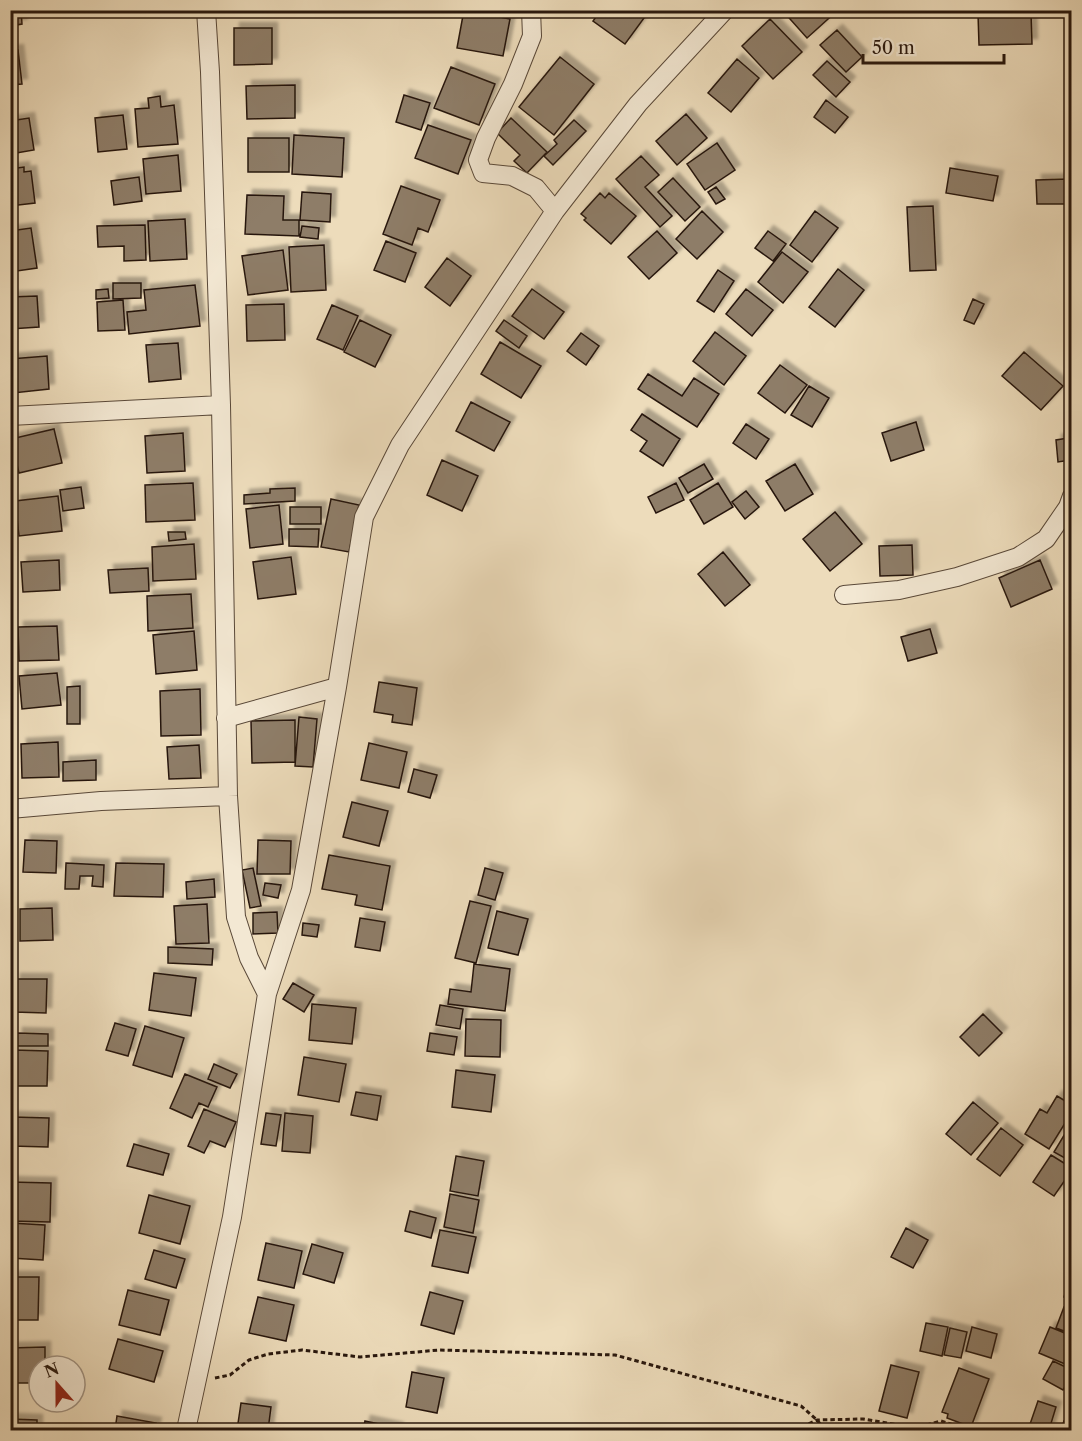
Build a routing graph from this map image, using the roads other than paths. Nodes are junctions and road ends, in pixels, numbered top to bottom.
1 (206, 10) edge
2 (531, 10) edge
3 (725, 10) edge
4 (555, 211) junction
5 (221, 405) junction
6 (10, 416) edge
7 (1071, 496) edge
8 (844, 595) dead end
9 (337, 687) junction
10 (226, 718) junction
11 (228, 796) junction
12 (10, 809) edge
13 (267, 994) junction
14 (186, 1431) edge

1 - 5 street
2 - 4 street
3 - 4 street
4 - 9 street
5 - 6 street
5 - 10 street
7 - 8 street
9 - 10 street
9 - 13 street
10 - 11 street
11 - 12 street
11 - 13 street
13 - 14 street

